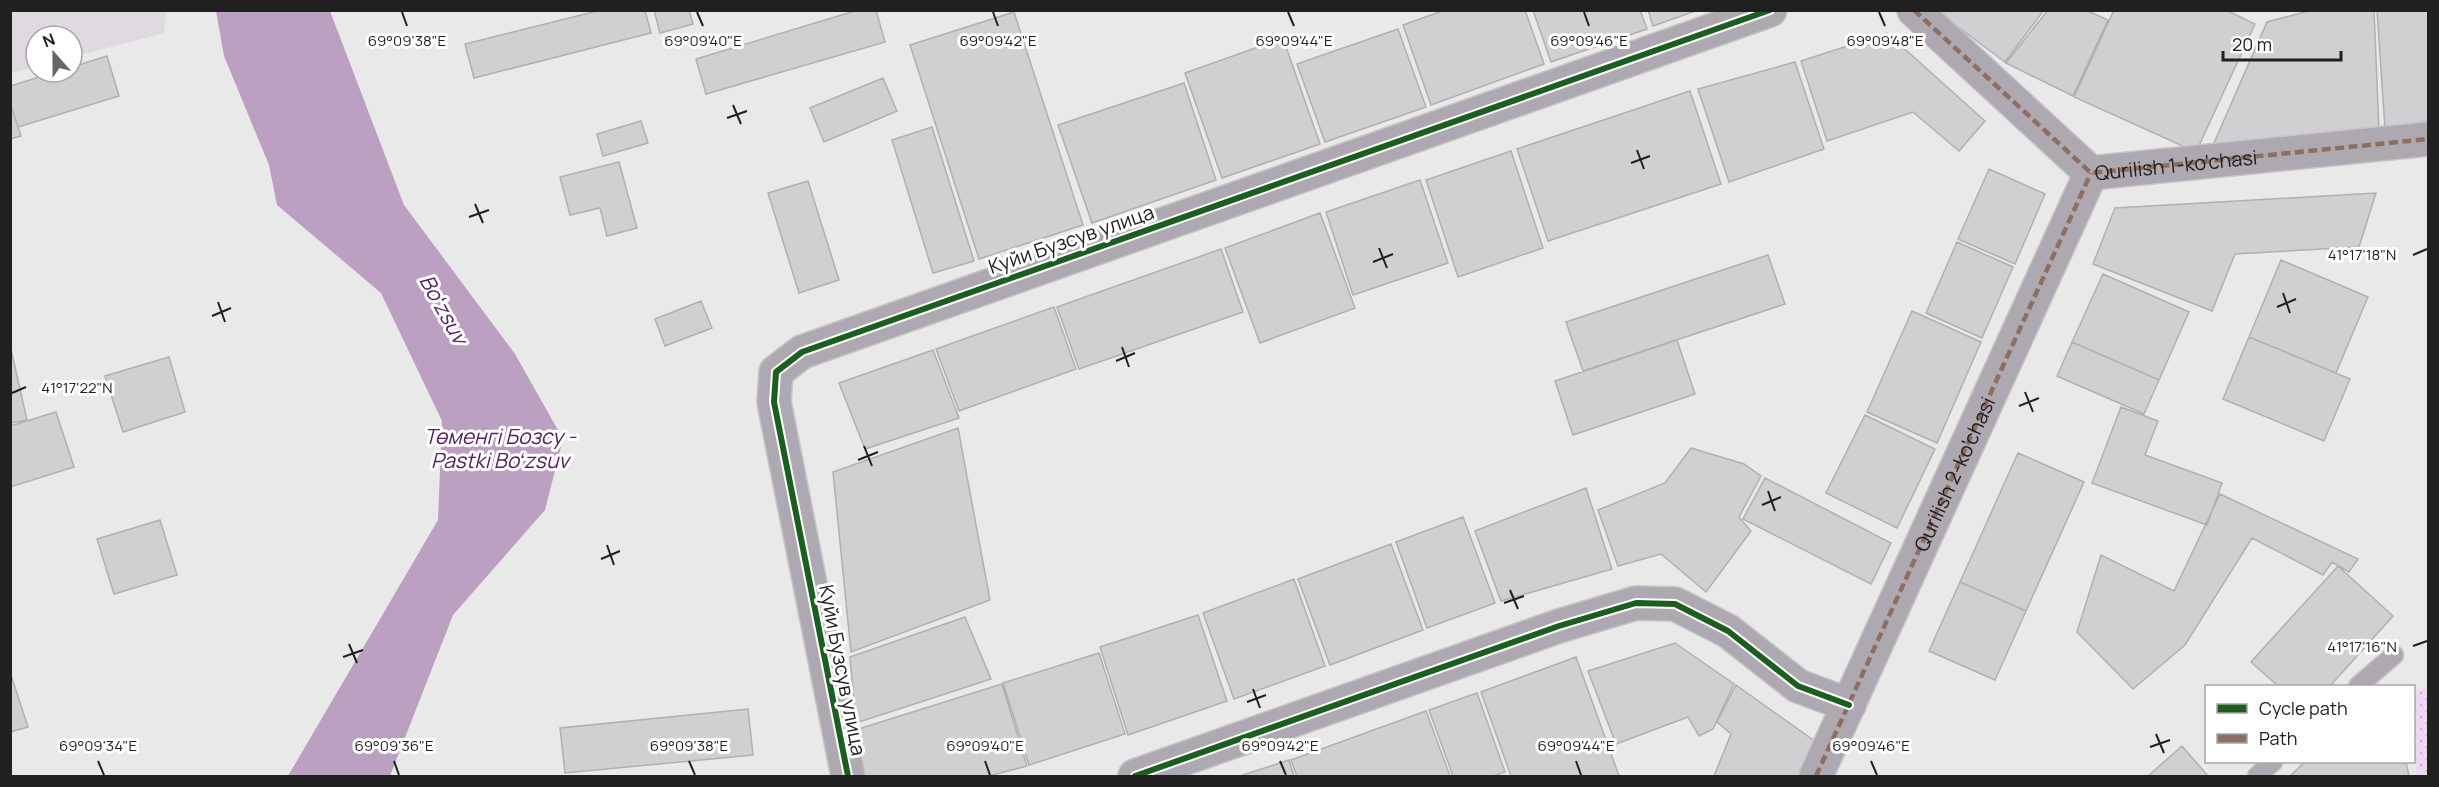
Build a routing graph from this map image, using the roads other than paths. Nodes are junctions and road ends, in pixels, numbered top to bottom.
1 (1770, 10) edge
2 (1914, 10) edge
3 (2428, 139) edge
4 (2091, 173) junction
5 (2394, 655) dead end
6 (2360, 685) edge
7 (1849, 705) junction
8 (2273, 763) edge
9 (848, 777) edge
10 (1135, 777) edge
11 (1816, 777) edge
12 (2257, 777) edge

1 - 9 street, Куйи Бузсув улица
2 - 4 street, Qurilish 1-ko'chasi
3 - 4 street, Qurilish 1-ko'chasi
4 - 7 street, Qurilish 2-ko'chasi
5 - 6 lane
7 - 10 street
7 - 11 street, Qurilish 2-ko'chasi
8 - 12 lane

